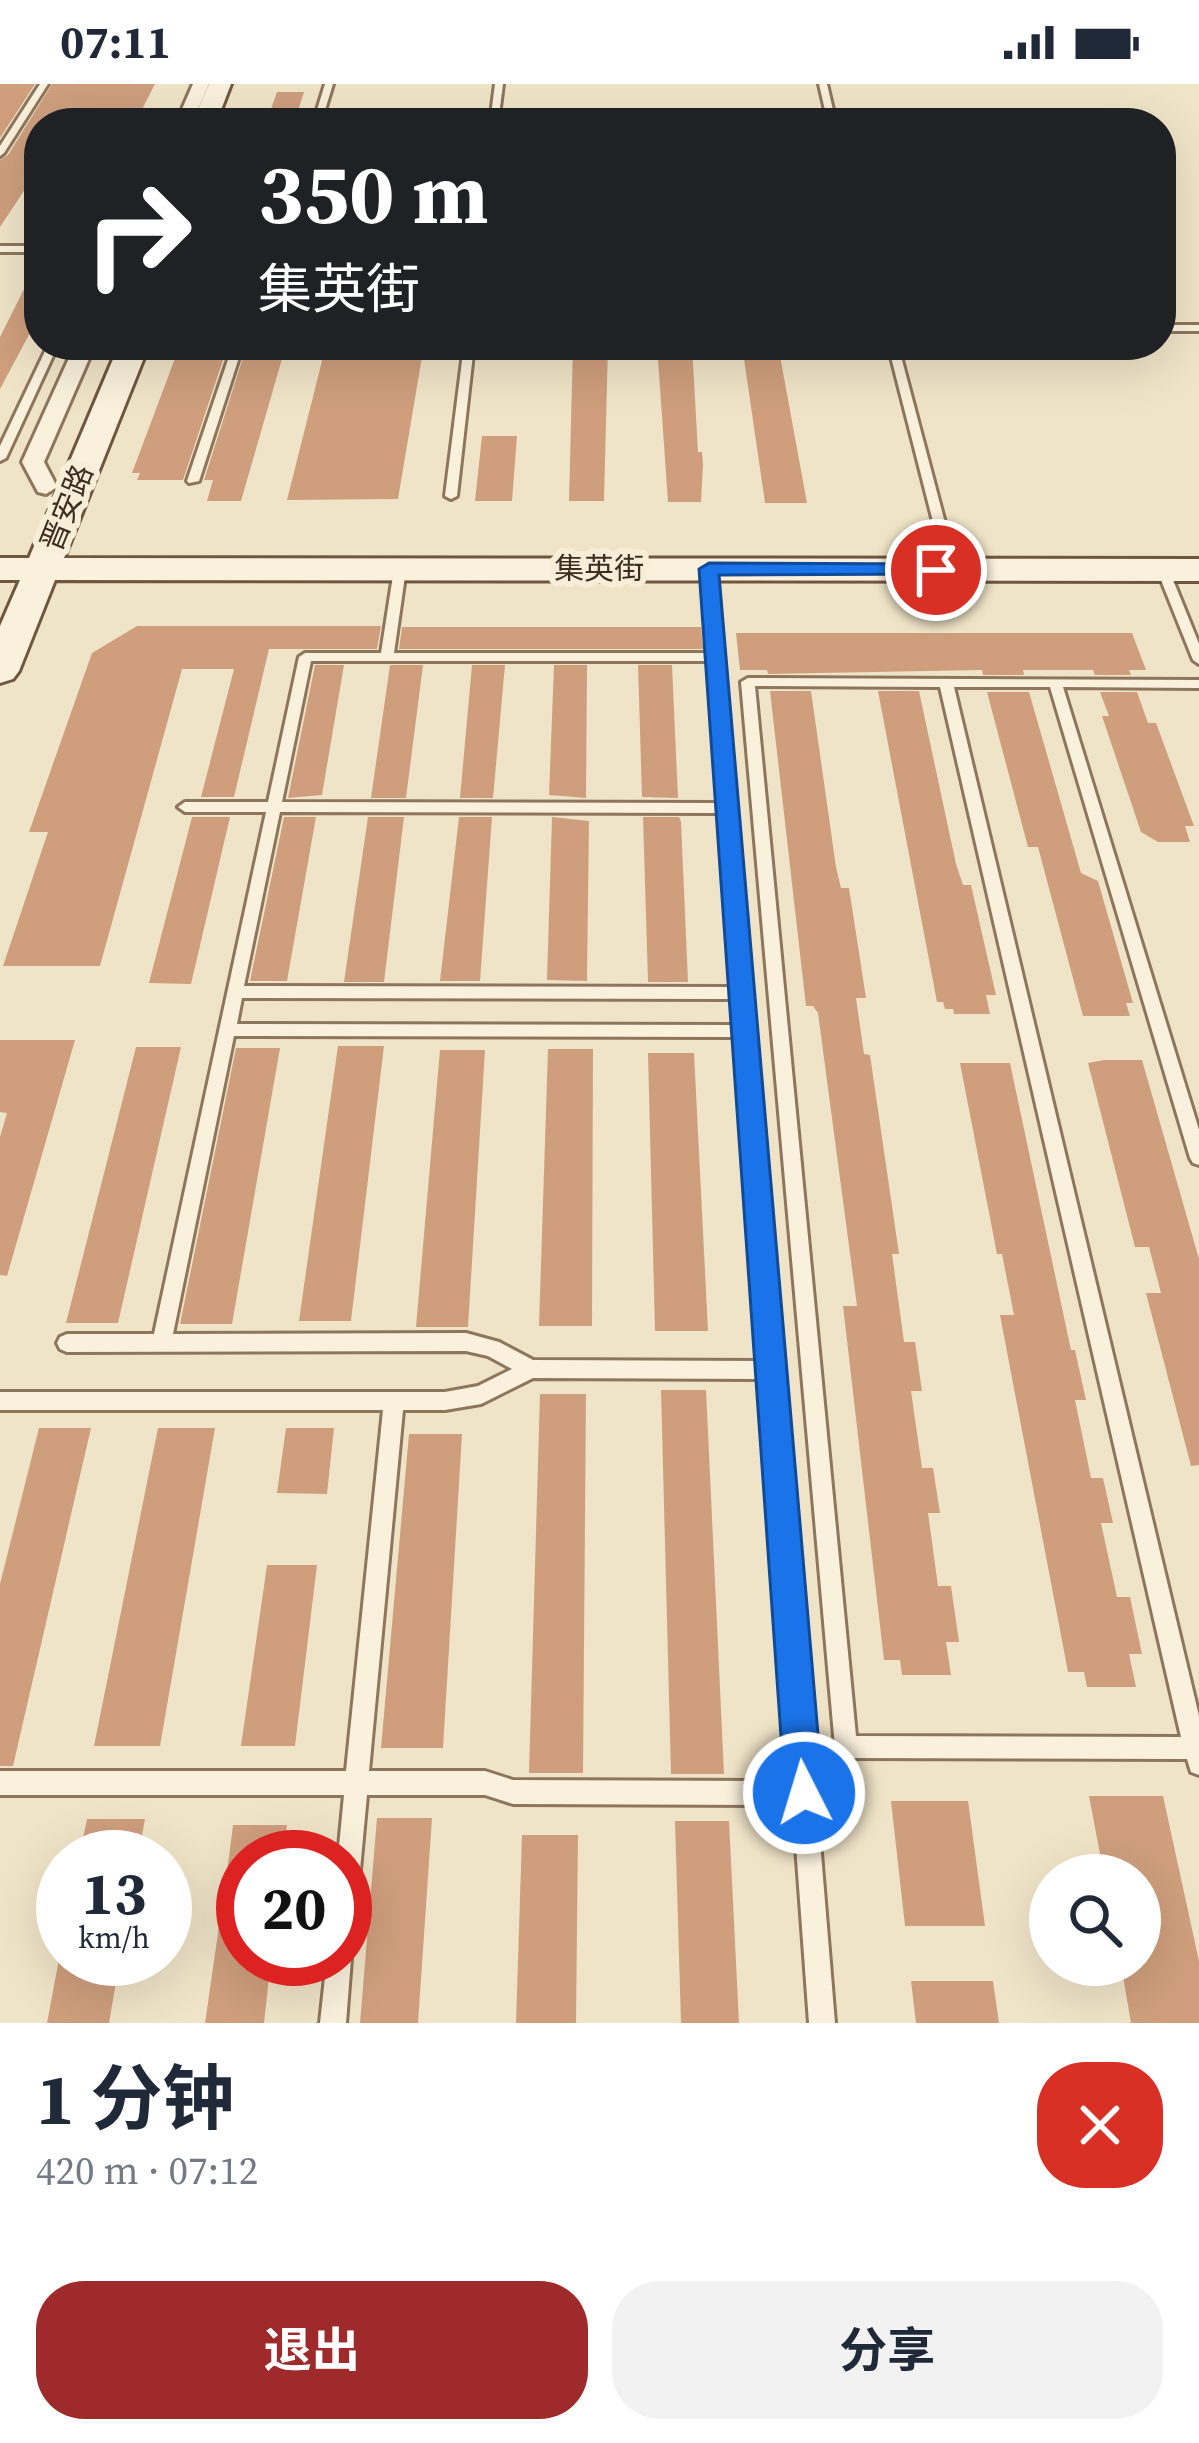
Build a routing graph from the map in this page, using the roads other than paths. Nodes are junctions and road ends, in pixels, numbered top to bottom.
1 (24, 115) edge
2 (0, 153) edge
3 (46, 360) edge
4 (78, 360) edge
5 (101, 360) edge
6 (126, 360) edge
7 (233, 360) edge
8 (467, 360) edge
9 (896, 360) edge
10 (0, 458) edge
11 (193, 481) dead end
12 (46, 487) junction
13 (451, 496) dead end
14 (948, 557) junction
15 (1199, 558) edge
16 (16, 567) edge
17 (400, 569) junction
18 (709, 569) junction
19 (1181, 570) edge
20 (387, 657) junction
21 (715, 657) junction
22 (1199, 660) edge
23 (0, 671) edge
24 (946, 683) junction
25 (1055, 683) junction
26 (1199, 684) edge
27 (185, 807) dead end
28 (273, 807) junction
29 (727, 808) junction
30 (235, 992) junction
31 (741, 993) junction
32 (227, 1030) junction
33 (745, 1031) junction
34 (1199, 1158) edge
35 (68, 1343) dead end
36 (162, 1343) junction
37 (531, 1370) junction
38 (771, 1370) junction
39 (0, 1401) edge
40 (394, 1401) junction
41 (1198, 1753) edge
42 (0, 1783) edge
43 (357, 1783) junction
44 (804, 1793) junction
45 (352, 1830) edge
46 (337, 1986) edge
47 (333, 2023) edge
48 (822, 2023) edge

1 - 2 lane
3 - 10 lane
4 - 12 street
5 - 12 main road, 晋安路
6 - 16 main road, 晋安路
7 - 11 lane
8 - 13 lane
9 - 14 lane
12 - 16 main road, 晋安路
14 - 15 main road, 集英街
14 - 16 main road, 集英街
16 - 17 main road, 集英街
16 - 23 main road, 晋安路
17 - 18 main road, 集英街
17 - 20 lane
18 - 19 main road, 集英街
18 - 21 lane
19 - 22 lane
20 - 21 lane
20 - 28 lane
21 - 29 lane
24 - 25 lane
24 - 41 lane
24 - 41 lane
25 - 26 lane
25 - 34 lane
27 - 28 lane
28 - 29 lane
28 - 30 lane
29 - 31 lane
30 - 31 lane
30 - 32 lane
31 - 33 lane
32 - 33 lane
32 - 36 lane
33 - 38 lane
35 - 36 lane
36 - 37 lane
37 - 38 lane
37 - 40 lane
38 - 44 lane
39 - 40 lane
40 - 43 lane
42 - 43 lane
43 - 44 lane
43 - 45 lane
44 - 48 lane
46 - 47 lane

